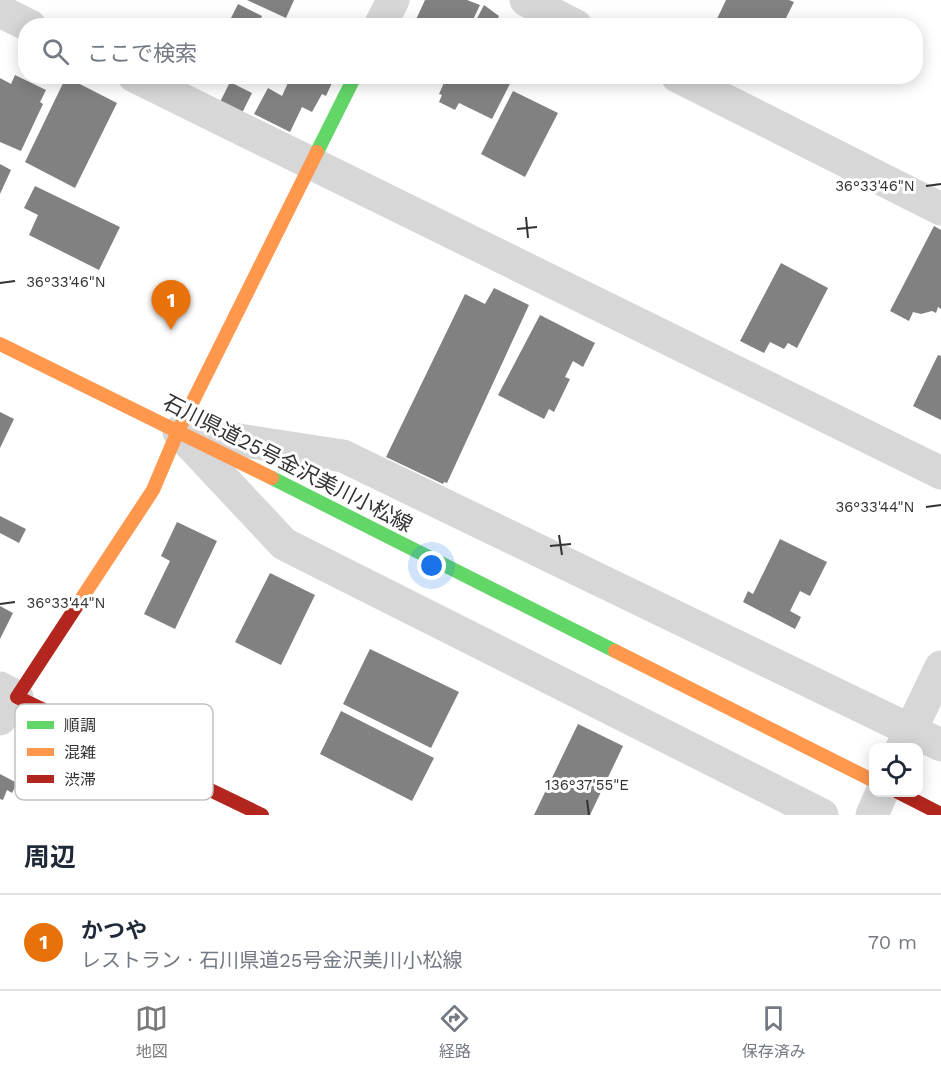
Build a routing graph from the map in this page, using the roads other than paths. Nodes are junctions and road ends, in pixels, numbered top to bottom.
1 (393, 0) edge
2 (526, 0) edge
3 (0, 11) edge
4 (384, 18) edge
5 (561, 18) edge
6 (18, 20) edge
7 (150, 84) edge
8 (351, 84) edge
9 (694, 84) edge
10 (311, 164) junction
11 (941, 209) edge
12 (0, 344) edge
13 (178, 431) junction
14 (941, 473) edge
15 (941, 667) edge
16 (6, 701) edge
17 (906, 739) edge
18 (941, 745) edge
19 (869, 778) edge
20 (213, 793) edge
21 (880, 797) edge
22 (908, 797) edge
23 (941, 814) edge
24 (262, 815) edge
25 (822, 815) edge
26 (872, 815) edge

1 - 4 street
2 - 5 street
3 - 6 street
7 - 10 street
8 - 10 main road
9 - 11 street
10 - 13 main road
10 - 14 street
12 - 13 main road, 石川県道25号金沢美川小松線
13 - 16 main road
13 - 17 street
13 - 19 main road, 石川県道25号金沢美川小松線
13 - 25 street
15 - 17 street
17 - 18 street
20 - 24 main road
21 - 26 street
22 - 23 main road

